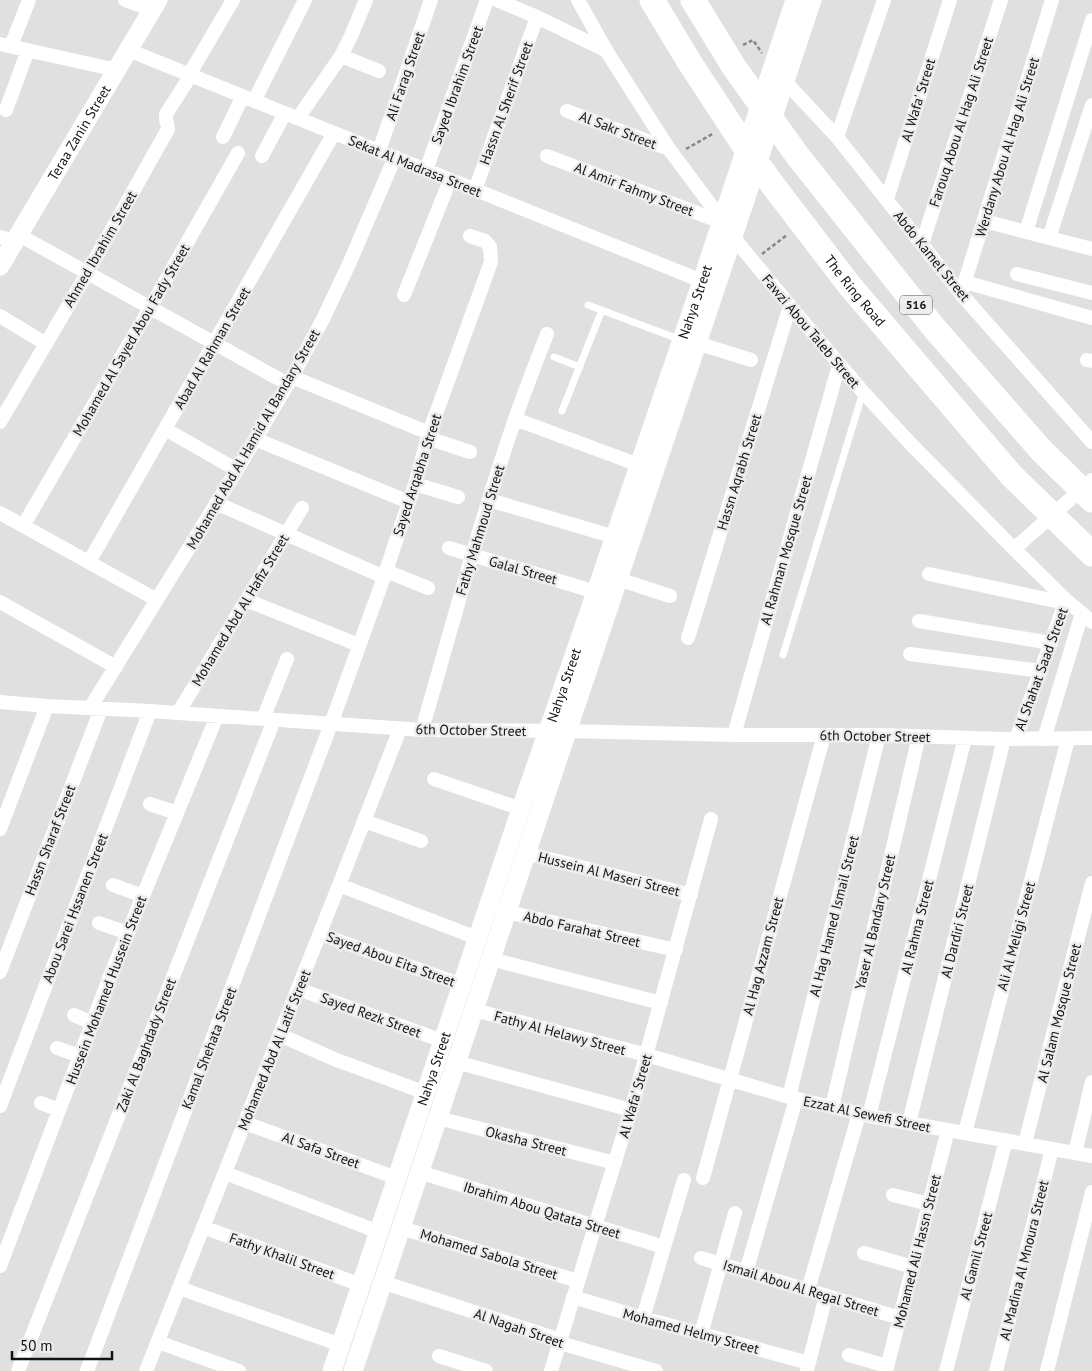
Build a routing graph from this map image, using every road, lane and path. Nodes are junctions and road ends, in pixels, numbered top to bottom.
1 (29, 0) edge
2 (125, 0) edge
3 (233, 0) edge
4 (305, 0) edge
5 (366, 0) edge
6 (431, 0) edge
7 (487, 0) edge
8 (497, 0) edge
9 (578, 0) edge
10 (652, 0) edge
11 (693, 0) edge
12 (795, 0) edge
13 (812, 0) edge
14 (884, 0) edge
15 (950, 0) edge
16 (1001, 0) edge
17 (1052, 0) edge
18 (155, 5) edge
19 (537, 17) junction
20 (1092, 20) edge
21 (6, 45) edge
22 (28, 50) junction
23 (128, 50) junction
24 (607, 52) junction
25 (341, 56) junction
26 (117, 70) junction
27 (379, 71) dead end
28 (190, 75) junction
29 (779, 75) junction
30 (249, 99) junction
31 (1092, 105) edge
32 (6, 110) dead end
33 (567, 110) dead end
34 (292, 116) junction
35 (334, 133) junction
36 (837, 136) junction
37 (222, 137) dead end
38 (668, 149) junction
39 (379, 151) junction
40 (238, 153) dead end
41 (262, 156) dead end
42 (547, 156) dead end
43 (395, 158) junction
44 (426, 170) junction
45 (450, 180) junction
46 (475, 190) junction
47 (887, 200) junction
48 (984, 221) junction
49 (802, 224) junction
50 (725, 226) junction
51 (1026, 232) junction
52 (470, 236) dead end
53 (11, 237) edge
54 (1049, 238) junction
55 (922, 244) junction
56 (1092, 249) edge
57 (752, 260) junction
58 (0, 266) edge
59 (88, 272) junction
60 (1017, 274) dead end
61 (702, 281) junction
62 (963, 288) junction
63 (1092, 293) edge
64 (404, 295) dead end
65 (588, 305) dead end
66 (790, 306) junction
67 (150, 308) junction
68 (602, 310) junction
69 (0, 316) edge
70 (1092, 318) edge
71 (547, 334) dead end
72 (689, 341) junction
73 (214, 343) junction
74 (46, 344) junction
75 (554, 357) dead end
76 (751, 360) dead end
77 (839, 365) junction
78 (580, 367) junction
79 (290, 381) junction
80 (863, 392) junction
81 (562, 411) dead end
82 (515, 420) junction
83 (0, 422) edge
84 (165, 429) junction
85 (428, 436) junction
86 (255, 439) junction
87 (1092, 442) edge
88 (470, 452) dead end
89 (640, 464) junction
90 (237, 470) junction
91 (1092, 480) edge
92 (415, 484) junction
93 (458, 497) dead end
94 (489, 500) junction
95 (1092, 500) edge
96 (409, 502) junction
97 (216, 503) junction
98 (634, 507) junction
99 (302, 508) dead end
100 (0, 513) edge
101 (23, 526) junction
102 (286, 534) junction
103 (615, 537) junction
104 (449, 548) dead end
105 (1014, 549) junction
106 (1091, 553) edge
107 (472, 555) junction
108 (89, 562) junction
109 (385, 574) junction
110 (929, 574) dead end
111 (618, 579) junction
112 (428, 588) dead end
113 (596, 592) junction
114 (670, 596) dead end
115 (157, 600) junction
116 (246, 600) junction
117 (1066, 601) junction
118 (0, 602) edge
119 (1087, 618) edge
120 (919, 621) dead end
121 (688, 638) dead end
122 (1051, 642) junction
123 (359, 645) junction
124 (783, 654) dead end
125 (910, 654) dead end
126 (287, 659) dead end
127 (116, 667) junction
128 (1041, 671) junction
129 (0, 702) edge
130 (47, 706) junction
131 (96, 709) junction
132 (150, 711) junction
133 (178, 713) junction
134 (217, 716) junction
135 (268, 720) junction
136 (331, 724) junction
137 (400, 729) junction
138 (422, 730) junction
139 (548, 731) junction
140 (568, 731) junction
141 (734, 735) junction
142 (824, 735) junction
143 (879, 735) junction
144 (919, 736) junction
145 (965, 738) junction
146 (1092, 738) edge
147 (1010, 739) junction
148 (1044, 739) junction
149 (1068, 739) junction
150 (434, 778) dead end
151 (150, 804) dead end
152 (521, 809) junction
153 (177, 813) junction
154 (711, 819) dead end
155 (364, 821) junction
156 (0, 829) edge
157 (421, 841) dead end
158 (526, 853) junction
159 (1092, 883) edge
160 (113, 885) dead end
161 (339, 885) junction
162 (691, 895) junction
163 (143, 896) junction
164 (488, 908) junction
165 (506, 912) junction
166 (99, 923) dead end
167 (128, 933) junction
168 (320, 934) junction
169 (477, 938) junction
170 (676, 950) junction
171 (491, 960) junction
172 (0, 972) edge
173 (462, 985) junction
174 (298, 989) junction
175 (661, 1003) junction
176 (474, 1010) junction
177 (74, 1015) dead end
178 (92, 1022) junction
179 (280, 1035) junction
180 (443, 1041) junction
181 (57, 1048) dead end
182 (80, 1056) junction
183 (646, 1056) junction
184 (456, 1062) junction
185 (729, 1080) junction
186 (1092, 1082) edge
187 (426, 1092) junction
188 (793, 1098) junction
189 (41, 1103) dead end
190 (0, 1106) edge
191 (832, 1108) junction
192 (59, 1110) junction
193 (632, 1110) junction
194 (864, 1114) junction
195 (438, 1118) junction
196 (245, 1122) junction
197 (909, 1123) junction
198 (948, 1130) junction
199 (965, 1133) junction
200 (1006, 1140) junction
201 (1026, 1144) junction
202 (1052, 1149) junction
203 (1075, 1154) junction
204 (1092, 1156) edge
205 (614, 1163) junction
206 (420, 1172) junction
207 (225, 1173) junction
208 (397, 1178) junction
209 (702, 1178) dead end
210 (684, 1180) dead end
211 (1092, 1192) edge
212 (893, 1194) dead end
213 (929, 1204) junction
214 (735, 1213) dead end
215 (595, 1226) junction
216 (203, 1227) junction
217 (401, 1228) junction
218 (379, 1232) junction
219 (664, 1247) junction
220 (864, 1253) dead end
221 (701, 1258) dead end
222 (720, 1264) junction
223 (0, 1266) edge
224 (913, 1267) junction
225 (746, 1272) junction
226 (578, 1281) junction
227 (382, 1282) junction
228 (361, 1285) junction
229 (179, 1288) junction
230 (808, 1290) junction
231 (826, 1296) junction
232 (574, 1297) junction
233 (643, 1318) junction
234 (900, 1318) junction
235 (701, 1334) junction
236 (158, 1342) junction
237 (560, 1343) junction
238 (341, 1345) junction
239 (849, 1355) dead end
240 (446, 1362) edge
241 (808, 1367) edge
242 (887, 1368) edge
243 (18, 1371) edge
244 (87, 1371) edge
245 (146, 1371) edge
246 (239, 1371) edge
247 (332, 1371) edge
248 (353, 1371) edge
249 (486, 1371) edge
250 (551, 1371) edge
251 (656, 1371) edge
252 (946, 1371) edge
253 (996, 1371) edge
254 (1047, 1371) edge

1 - 21 street
2 - 18 street
3 - 28 street, Ahmed Ibrahim Street
4 - 30 street
5 - 25 street
6 - 39 street, Ali Farag Street
7 - 44 street, Sayed Ibrahim Street
8 - 19 street
9 - 24 street, Fawzi Abou Taleb Street
10 - 49 highway, The Ring Road / 516
11 - 95 highway, 516
12 - 29 main road, Nahya Street
13 - 29 main road, Nahya Street
14 - 36 street
15 - 47 street, Al Wafa' Street
16 - 55 street, Farouq Abou Al Hag Ali Street
17 - 48 street, Werdany Abou Al Hag Ali Street
18 - 23 main road, Teraa Zanin Street
19 - 24 street
19 - 46 street, Hassn Al Sherif Street
20 - 51 street
21 - 22 street
22 - 26 street
22 - 32 street
23 - 26 main road, Teraa Zanin Street
23 - 28 street, Sekat Al Madrasa Street
24 - 38 street, Fawzi Abou Taleb Street
25 - 27 street
25 - 34 street
26 - 53 main road, Teraa Zanin Street
28 - 30 street, Sekat Al Madrasa Street
28 - 59 street, Ahmed Ibrahim Street
29 - 36 street, Abdo Kamel Street
29 - 50 main road, Nahya Street
30 - 34 street, Sekat Al Madrasa Street
30 - 37 street
31 - 54 street
33 - 38 street, Al Sakr Street
34 - 35 street, Sekat Al Madrasa Street
34 - 41 street
35 - 39 street, Sekat Al Madrasa Street
35 - 73 street, Abad Al Rahman Street
36 - 47 street, Abdo Kamel Street
38 - 50 street, Fawzi Abou Taleb Street
39 - 43 street, Sekat Al Madrasa Street
40 - 67 street, Mohamed Al Sayed Abou Fady Street
42 - 50 street, Al Amir Fahmy Street
43 - 44 street, Sekat Al Madrasa Street
43 - 79 street, Mohamed Abd Al Hamid Al Bandary Street
44 - 45 street, Sekat Al Madrasa Street
45 - 46 street, Sekat Al Madrasa Street
45 - 64 street
46 - 61 street, Sekat Al Madrasa Street
47 - 55 street, Abdo Kamel Street
48 - 51 street
48 - 62 street, Werdany Abou Al Hag Ali Street
49 - 57 path
49 - 106 highway, The Ring Road / 516
50 - 57 street, Fawzi Abou Taleb Street
50 - 61 main road, Nahya Street
50 - 72 main road, Nahya Street
51 - 54 street
52 - 85 street, Sayed Arqabha Street
53 - 58 main road, Teraa Zanin Street
53 - 59 street
54 - 56 street
55 - 62 street, Abdo Kamel Street
57 - 66 street, Fawzi Abou Taleb Street
59 - 67 street
59 - 74 street, Ahmed Ibrahim Street
60 - 63 street
61 - 72 main road, Nahya Street
62 - 70 street
62 - 87 street, Abdo Kamel Street
65 - 68 lane
66 - 77 street, Fawzi Abou Taleb Street
66 - 121 street, Hassn Aqrabh Street
67 - 73 street
67 - 101 street, Mohamed Al Sayed Abou Fady Street
68 - 72 lane
68 - 78 lane
69 - 74 street
71 - 82 street, Fathy Mahmoud Street
72 - 76 street
72 - 89 main road, Nahya Street
72 - 98 main road, Nahya Street
73 - 79 street
73 - 84 street, Abad Al Rahman Street
74 - 83 street, Ahmed Ibrahim Street
75 - 78 lane
77 - 80 street, Fawzi Abou Taleb Street
77 - 141 street, Al Rahman Mosque Street
78 - 81 lane
79 - 85 street
79 - 86 street, Mohamed Abd Al Hamid Al Bandary Street
80 - 105 street, Fawzi Abou Taleb Street
80 - 124 lane
82 - 89 street
82 - 94 street, Fathy Mahmoud Street
84 - 90 street
84 - 108 street, Abad Al Rahman Street
85 - 88 street
85 - 92 street, Sayed Arqabha Street
86 - 90 street, Mohamed Abd Al Hamid Al Bandary Street
86 - 96 street
89 - 98 main road, Nahya Street
90 - 97 street, Mohamed Abd Al Hamid Al Bandary Street
91 - 105 street
92 - 93 street
92 - 96 street, Sayed Arqabha Street
94 - 103 street
94 - 107 street, Fathy Mahmoud Street
96 - 109 street, Sayed Arqabha Street
97 - 102 street
97 - 115 street, Mohamed Abd Al Hamid Al Bandary Street
98 - 103 main road, Nahya Street
98 - 111 main road, Nahya Street
99 - 102 street, Mohamed Abd Al Hafiz Street
100 - 101 street
101 - 108 street
102 - 109 street
102 - 116 street, Mohamed Abd Al Hafiz Street
103 - 113 main road, Nahya Street
104 - 107 street, Galal Street
105 - 117 street, Fawzi Abou Taleb Street
107 - 113 street, Galal Street
107 - 138 street, Fathy Mahmoud Street
108 - 115 street
109 - 112 street
109 - 123 street, Sayed Arqabha Street
110 - 117 street
111 - 114 street
111 - 140 main road, Nahya Street
113 - 139 main road, Nahya Street
115 - 127 street, Mohamed Abd Al Hamid Al Bandary Street
116 - 123 street
116 - 133 street, Mohamed Abd Al Hafiz Street
117 - 119 street, Fawzi Abou Taleb Street
117 - 122 street, Al Shahat Saad Street
118 - 127 street
119 - 148 street
120 - 122 street
122 - 128 street, Al Shahat Saad Street
123 - 136 street, Sayed Arqabha Street
125 - 128 street
126 - 135 street, Zaki Al Baghdady Street
127 - 131 street, Mohamed Abd Al Hamid Al Bandary Street
128 - 147 street, Al Shahat Saad Street
129 - 130 street, 6th October Street
130 - 131 street, 6th October Street
130 - 156 street
131 - 132 street, 6th October Street
131 - 172 street, Hassn Sharaf Street
132 - 133 street, 6th October Street
132 - 190 street, Abou Sarei Hssanen Street
133 - 134 street, 6th October Street
134 - 135 street, 6th October Street
134 - 153 street, Hussein Mohamed Hussein Street
135 - 136 street, 6th October Street
135 - 243 street, Zaki Al Baghdady Street
136 - 137 street, 6th October Street
136 - 244 street, Kamal Shehata Street
137 - 138 street, 6th October Street
137 - 155 street, Mohamed Abd Al Latif Street
138 - 139 street, 6th October Street
139 - 140 street, 6th October Street
139 - 152 main road, Nahya Street
140 - 141 street, 6th October Street
140 - 158 main road, Nahya Street
141 - 142 street, 6th October Street
142 - 143 street, 6th October Street
142 - 185 street, Al Hag Azzam Street
143 - 144 street, 6th October Street
143 - 188 street, Al Hag Hamed Ismail Street
144 - 145 street, 6th October Street
144 - 191 street, Yaser Al Bandary Street
145 - 147 street, 6th October Street
145 - 194 street, Al Rahma Street
146 - 149 street, 6th October Street
147 - 148 street, 6th October Street
147 - 197 street, Al Dardiri Street
148 - 149 street, 6th October Street
149 - 199 street, Ali Al Meligi Street
150 - 152 street
151 - 153 street
152 - 164 main road, Nahya Street
153 - 163 street, Hussein Mohamed Hussein Street
154 - 162 street, Al Wafa' Street
155 - 157 street
155 - 161 street, Mohamed Abd Al Latif Street
158 - 162 street, Hussein Al Maseri Street
158 - 165 main road, Nahya Street
159 - 201 street, Al Salam Mosque Street
160 - 163 street
161 - 168 street, Mohamed Abd Al Latif Street
161 - 169 street
162 - 170 street, Al Wafa' Street
163 - 167 street, Hussein Mohamed Hussein Street
164 - 165 street, Abdo Farahat Street
164 - 169 main road, Nahya Street
165 - 170 street, Abdo Farahat Street
165 - 171 main road, Nahya Street
166 - 167 street
167 - 178 street, Hussein Mohamed Hussein Street
168 - 173 street, Sayed Abou Eita Street
168 - 174 street, Mohamed Abd Al Latif Street
169 - 173 main road, Nahya Street
170 - 175 street, Al Wafa' Street
171 - 175 street
171 - 176 main road, Nahya Street
173 - 180 main road, Nahya Street
174 - 179 street, Mohamed Abd Al Latif Street
174 - 180 street, Sayed Rezk Street
175 - 183 street, Al Wafa' Street
176 - 183 street, Fathy Al Helawy Street
176 - 184 main road, Nahya Street
177 - 178 street
178 - 182 street, Hussein Mohamed Hussein Street
179 - 187 street
179 - 196 street, Mohamed Abd Al Latif Street
180 - 187 main road, Nahya Street
181 - 182 street
182 - 192 street, Hussein Mohamed Hussein Street
183 - 185 street, Ezzat Al Sewefi Street
183 - 193 street, Al Wafa' Street
184 - 193 street
184 - 195 main road, Nahya Street
185 - 188 street, Ezzat Al Sewefi Street
185 - 209 street, Al Hag Azzam Street
186 - 203 street
187 - 208 main road, Nahya Street
188 - 191 street, Ezzat Al Sewefi Street
188 - 225 street, Al Hag Hamed Ismail Street
189 - 192 street
191 - 194 street, Ezzat Al Sewefi Street
192 - 223 street, Hussein Mohamed Hussein Street
193 - 205 street, Al Wafa' Street
194 - 197 street, Ezzat Al Sewefi Street
194 - 230 street, Al Rahma Street
195 - 205 street, Okasha Street
195 - 206 main road, Nahya Street
196 - 207 street, Mohamed Abd Al Latif Street
196 - 208 street, Al Safa Street
197 - 198 street, Ezzat Al Sewefi Street
198 - 199 street, Ezzat Al Sewefi Street
198 - 213 street, Mohamed Ali Hassn Street
199 - 200 street, Ezzat Al Sewefi Street
200 - 201 street, Ezzat Al Sewefi Street
200 - 252 street, Al Gamil Street
201 - 202 street, Ezzat Al Sewefi Street
202 - 203 street, Ezzat Al Sewefi Street
202 - 253 street, Al Madina Al Mnoura Street
203 - 204 street, Ezzat Al Sewefi Street
205 - 215 street, Al Wafa' Street
206 - 215 street, Ibrahim Abou Qatata Street
206 - 217 main road, Nahya Street
207 - 216 street, Mohamed Abd Al Latif Street
207 - 218 street
208 - 218 main road, Nahya Street
210 - 219 street
211 - 254 street
212 - 213 street
213 - 224 street, Mohamed Ali Hassn Street
214 - 222 street
215 - 219 street, Ibrahim Abou Qatata Street
215 - 226 street, Al Wafa' Street
216 - 228 street, Fathy Khalil Street
216 - 229 street, Mohamed Abd Al Latif Street
217 - 226 street, Mohamed Sabola Street
217 - 227 main road, Nahya Street
218 - 228 main road, Nahya Street
219 - 233 street
220 - 224 street
221 - 222 street, Ismail Abou Al Regal Street
222 - 225 street, Ismail Abou Al Regal Street
222 - 235 street
224 - 234 street, Mohamed Ali Hassn Street
225 - 230 street, Ismail Abou Al Regal Street
226 - 232 street, Al Wafa' Street
227 - 237 street, Al Nagah Street
227 - 248 main road, Nahya Street
228 - 238 main road, Nahya Street
229 - 236 street, Mohamed Abd Al Latif Street
229 - 238 street
230 - 231 street, Ismail Abou Al Regal Street
231 - 234 street, Ismail Abou Al Regal Street
231 - 241 street
232 - 233 street, Mohamed Helmy Street
232 - 237 street, Al Wafa' Street
233 - 235 street, Mohamed Helmy Street
234 - 242 street, Mohamed Ali Hassn Street
235 - 241 street, Mohamed Helmy Street
236 - 245 street, Mohamed Abd Al Latif Street
236 - 246 street
237 - 250 street, Al Wafa' Street
237 - 251 street, Al Nagah Street
238 - 247 main road, Nahya Street
239 - 242 street
240 - 249 street

